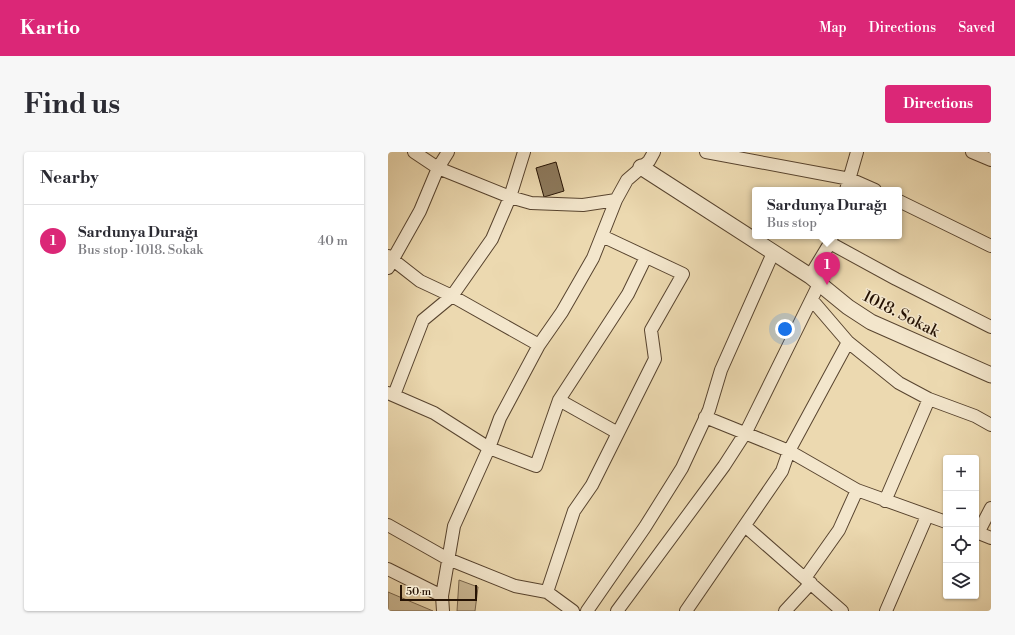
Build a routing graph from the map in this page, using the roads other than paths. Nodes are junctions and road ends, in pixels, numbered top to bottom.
1 (414, 152) edge
2 (448, 152) edge
3 (524, 152) edge
4 (706, 152) edge
5 (857, 152) edge
6 (972, 152) edge
7 (647, 158) edge
8 (991, 160) edge
9 (438, 168) junction
10 (848, 184) edge
11 (862, 187) edge
12 (510, 197) junction
13 (616, 200) junction
14 (902, 202) edge
15 (602, 236) junction
16 (752, 237) edge
17 (754, 239) edge
18 (831, 240) edge
19 (991, 246) edge
20 (773, 253) junction
21 (646, 257) junction
22 (390, 261) edge
23 (814, 280) junction
24 (452, 296) junction
25 (812, 300) junction
26 (991, 327) edge
27 (848, 342) junction
28 (539, 345) junction
29 (991, 375) edge
30 (391, 394) edge
31 (929, 399) junction
32 (559, 400) junction
33 (705, 417) junction
34 (991, 425) edge
35 (746, 432) junction
36 (618, 433) junction
37 (489, 448) junction
38 (789, 451) junction
39 (857, 490) junction
40 (885, 500) junction
41 (991, 508) edge
42 (927, 516) junction
43 (943, 521) edge
44 (388, 525) edge
45 (744, 526) junction
46 (979, 529) edge
47 (979, 534) edge
48 (991, 538) edge
49 (448, 559) junction
50 (388, 568) edge
51 (808, 581) junction
52 (547, 592) junction
53 (442, 596) junction
54 (443, 611) edge
55 (573, 611) edge
56 (587, 611) edge
57 (617, 611) edge
58 (686, 611) edge
59 (786, 611) edge
60 (842, 611) edge
61 (886, 611) edge

1 - 9 street
2 - 9 street
3 - 12 street
4 - 10 street
5 - 10 street
6 - 8 street
7 - 13 street
7 - 16 street, 1018. Sokak
9 - 12 street
9 - 22 street
10 - 11 street
12 - 13 street
12 - 24 street
13 - 15 street
14 - 19 street
15 - 21 street
15 - 28 street
17 - 20 street, 1018. Sokak
18 - 23 street
18 - 26 street
20 - 23 street, 1018. Sokak
20 - 33 street
21 - 32 street
21 - 36 street
22 - 24 street
23 - 25 street
23 - 29 street, 1018. Sokak
24 - 28 street
24 - 30 street
25 - 27 street
25 - 35 street
27 - 31 street
27 - 38 street
28 - 37 street
30 - 37 street
31 - 34 street
31 - 40 street
32 - 36 street
32 - 37 street
33 - 35 street
33 - 56 street
35 - 38 street
35 - 57 street
36 - 52 street
37 - 49 street
38 - 39 street
38 - 45 street
39 - 40 street
39 - 51 street
40 - 42 street
41 - 46 street
42 - 43 street
42 - 61 street
44 - 49 street
45 - 51 street
45 - 58 street
47 - 48 street
49 - 52 street
49 - 53 street
50 - 53 street
51 - 59 street
51 - 60 street
52 - 55 street
53 - 54 street

